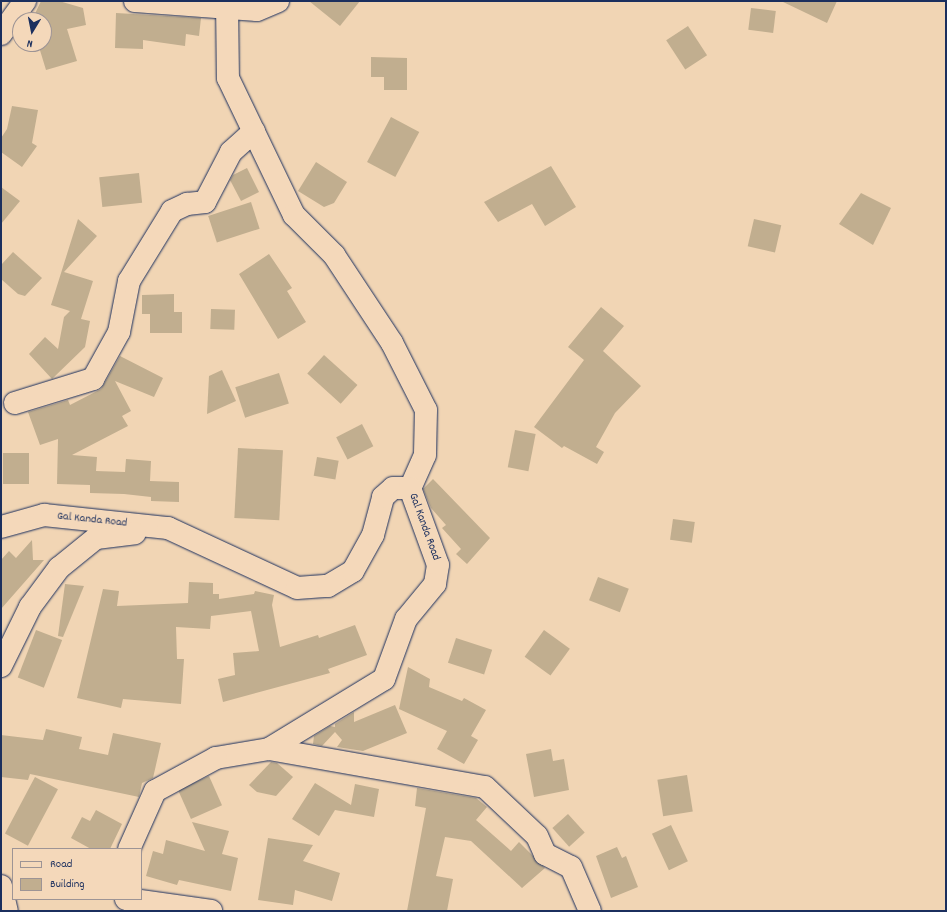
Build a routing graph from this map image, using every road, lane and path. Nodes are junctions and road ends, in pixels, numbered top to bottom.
1 (25, 1) edge
2 (136, 1) edge
3 (278, 1) edge
4 (227, 5) edge
5 (1, 34) edge
6 (254, 131) junction
7 (15, 403) dead end
8 (410, 488) junction
9 (1, 527) edge
10 (168, 528) junction
11 (1, 666) edge
12 (269, 749) junction
13 (129, 848) edge
14 (1, 886) edge
15 (122, 900) edge
16 (133, 900) edge
17 (7, 911) edge
18 (121, 911) edge
19 (211, 911) edge
20 (590, 911) edge

1 - 5 street
2 - 4 street
3 - 4 street
4 - 6 street
6 - 7 street
6 - 8 street
8 - 10 street, Gal Kanda Road
8 - 12 street, Gal Kanda Road
9 - 10 street, Gal Kanda Road
10 - 11 street
12 - 13 street, Gal Kanda Road
12 - 20 street
14 - 17 street
15 - 18 street
16 - 19 street

